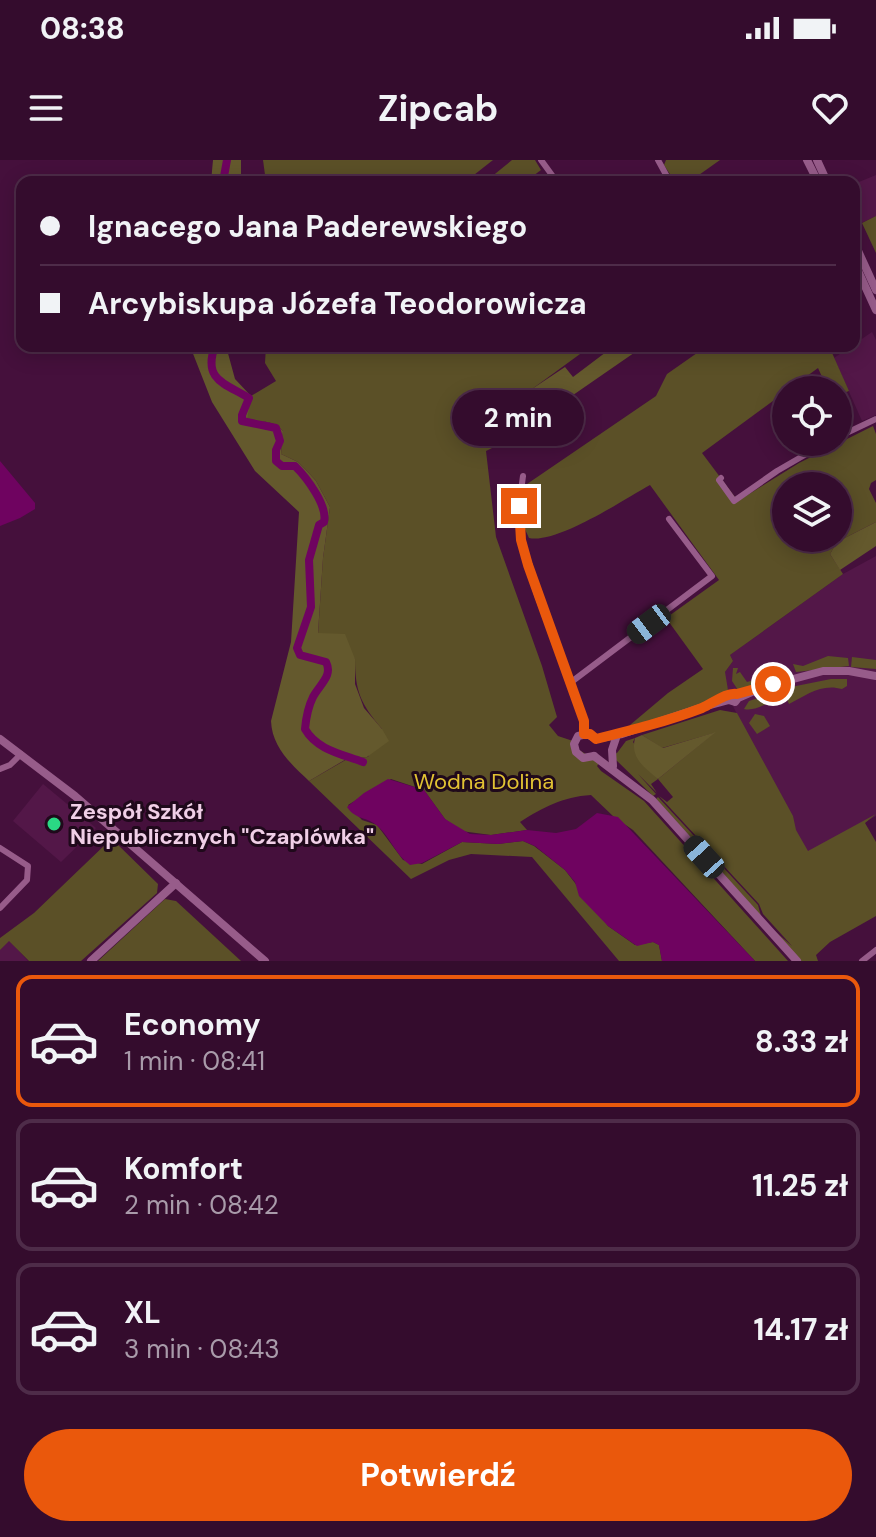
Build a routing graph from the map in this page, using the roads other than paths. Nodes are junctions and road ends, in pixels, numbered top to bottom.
1 (860, 255) edge
2 (860, 275) edge
3 (876, 290) edge
4 (876, 310) edge
5 (876, 419) edge
6 (852, 430) edge
7 (803, 456) edge
8 (523, 476) dead end
9 (721, 478) dead end
10 (669, 519) dead end
11 (876, 674) edge
12 (570, 683) junction
13 (584, 734) junction
14 (619, 736) junction
15 (0, 739) edge
16 (596, 748) junction
17 (21, 754) junction
18 (613, 766) junction
19 (0, 769) edge
20 (633, 783) junction
21 (0, 848) edge
22 (176, 883) junction
23 (0, 908) edge
24 (876, 950) edge
25 (91, 961) edge
26 (265, 961) edge
27 (797, 961) edge
28 (862, 961) edge

1 - 3 street
2 - 4 street
5 - 6 street
7 - 9 street
8 - 12 street
10 - 12 street
11 - 14 street
12 - 13 street
13 - 16 street
13 - 16 street
14 - 16 street
14 - 18 street
15 - 17 street
16 - 18 street
16 - 20 street
17 - 19 street
17 - 22 street
18 - 20 street
20 - 27 street
21 - 23 street
22 - 25 street
22 - 26 street
24 - 28 street

